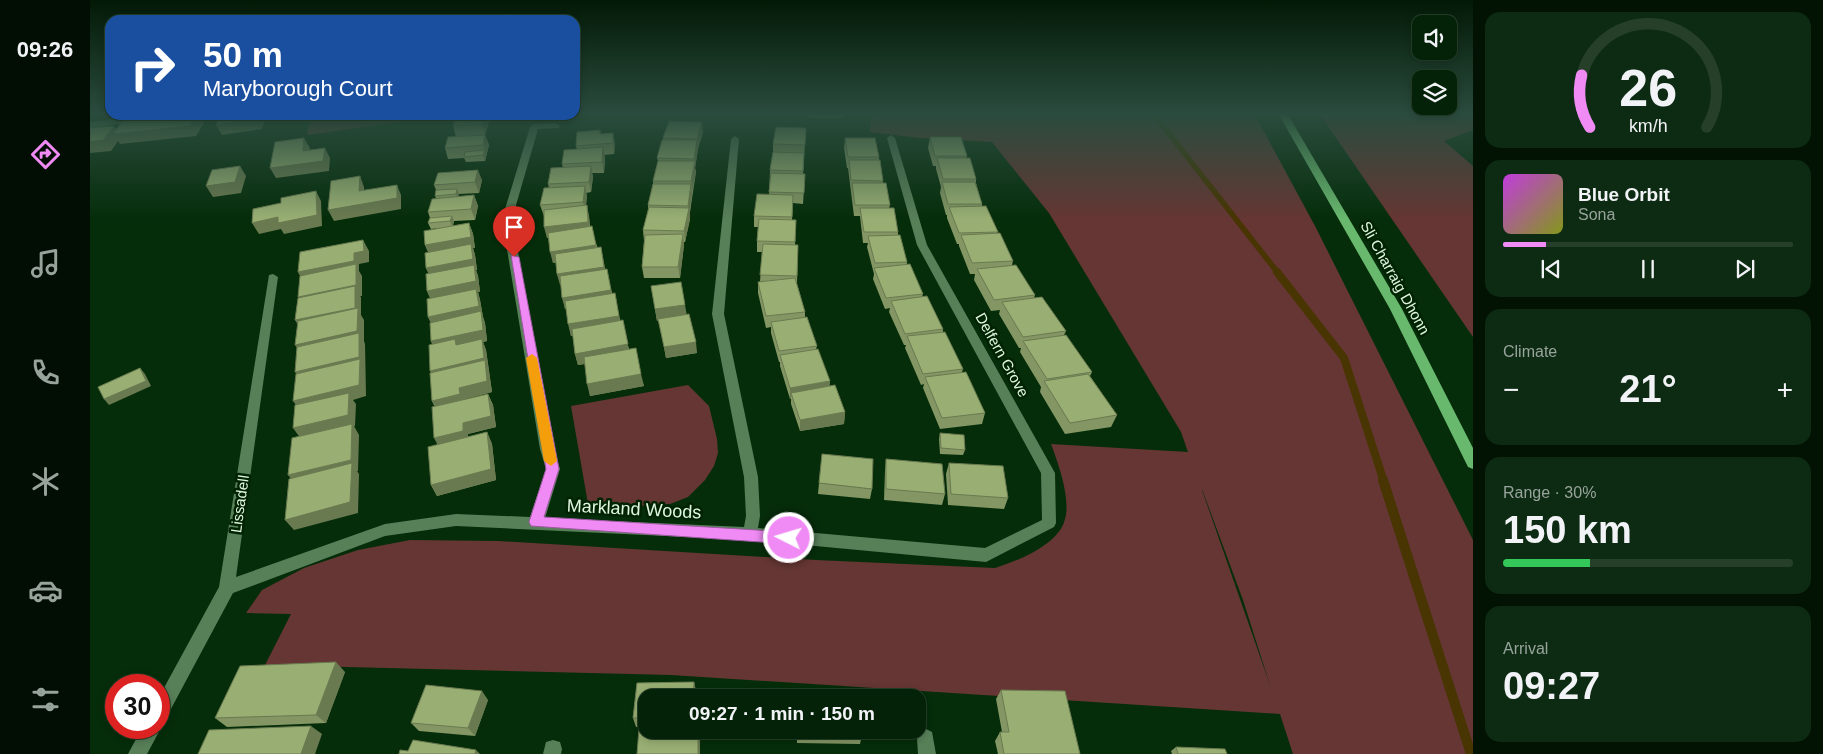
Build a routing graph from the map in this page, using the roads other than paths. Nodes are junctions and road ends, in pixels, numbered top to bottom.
1 (528, 148) edge
2 (734, 148) edge
3 (894, 148) edge
4 (1302, 148) edge
5 (273, 277) dead end
6 (1473, 463) edge
7 (536, 522) junction
8 (750, 534) junction
9 (986, 555) joint
10 (228, 588) junction
11 (170, 694) edge
12 (146, 739) edge
13 (137, 754) edge

1 - 7 street
2 - 8 street
3 - 9 street, Delfern Grove
4 - 6 highway, Sli Charraig Dhonn
5 - 10 street, Lissadell
7 - 8 street, Markland Woods
7 - 10 street, Markland Woods
8 - 9 street, Markland Woods
10 - 11 street, Lissadell
12 - 13 street

